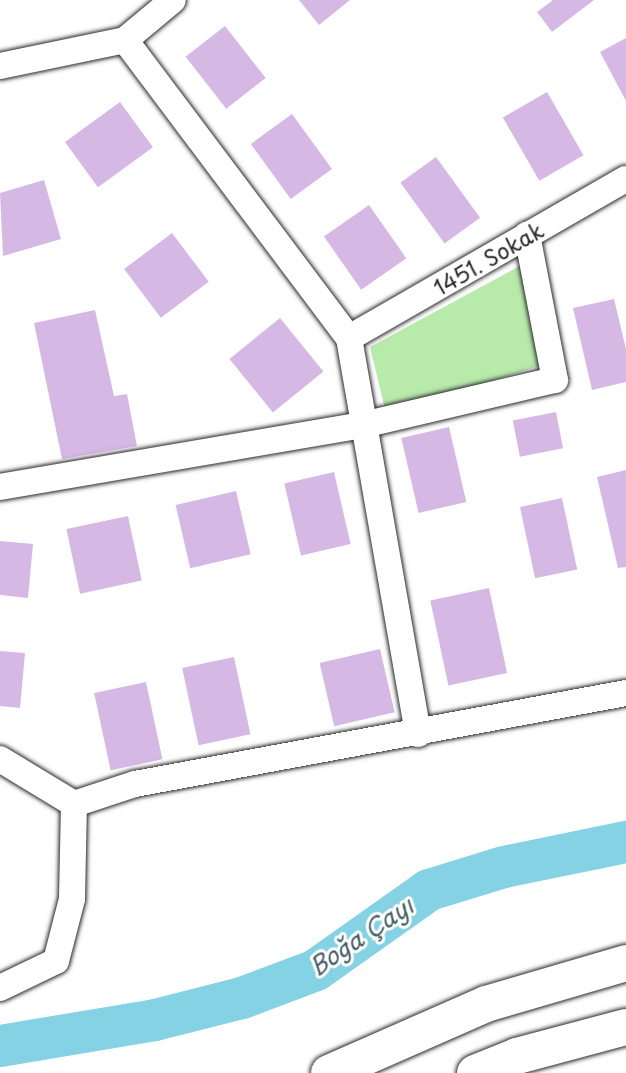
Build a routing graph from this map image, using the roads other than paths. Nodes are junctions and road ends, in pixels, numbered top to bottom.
1 (173, 0) edge
2 (125, 40) junction
3 (0, 66) edge
4 (626, 179) edge
5 (527, 235) junction
6 (349, 338) junction
7 (367, 424) junction
8 (0, 487) edge
9 (626, 693) edge
10 (418, 734) junction
11 (0, 759) edge
12 (74, 804) junction
13 (626, 963) edge
14 (0, 988) edge
15 (626, 1027) edge
16 (343, 1066) edge
17 (475, 1073) edge

1 - 2 street
2 - 3 street
2 - 6 street
4 - 5 street, 1451. Sokak
5 - 6 street, 1451. Sokak
5 - 7 street
6 - 7 street
7 - 8 street
7 - 10 street
9 - 10 street
10 - 12 street
11 - 12 street
12 - 14 street
13 - 16 highway
15 - 17 highway

